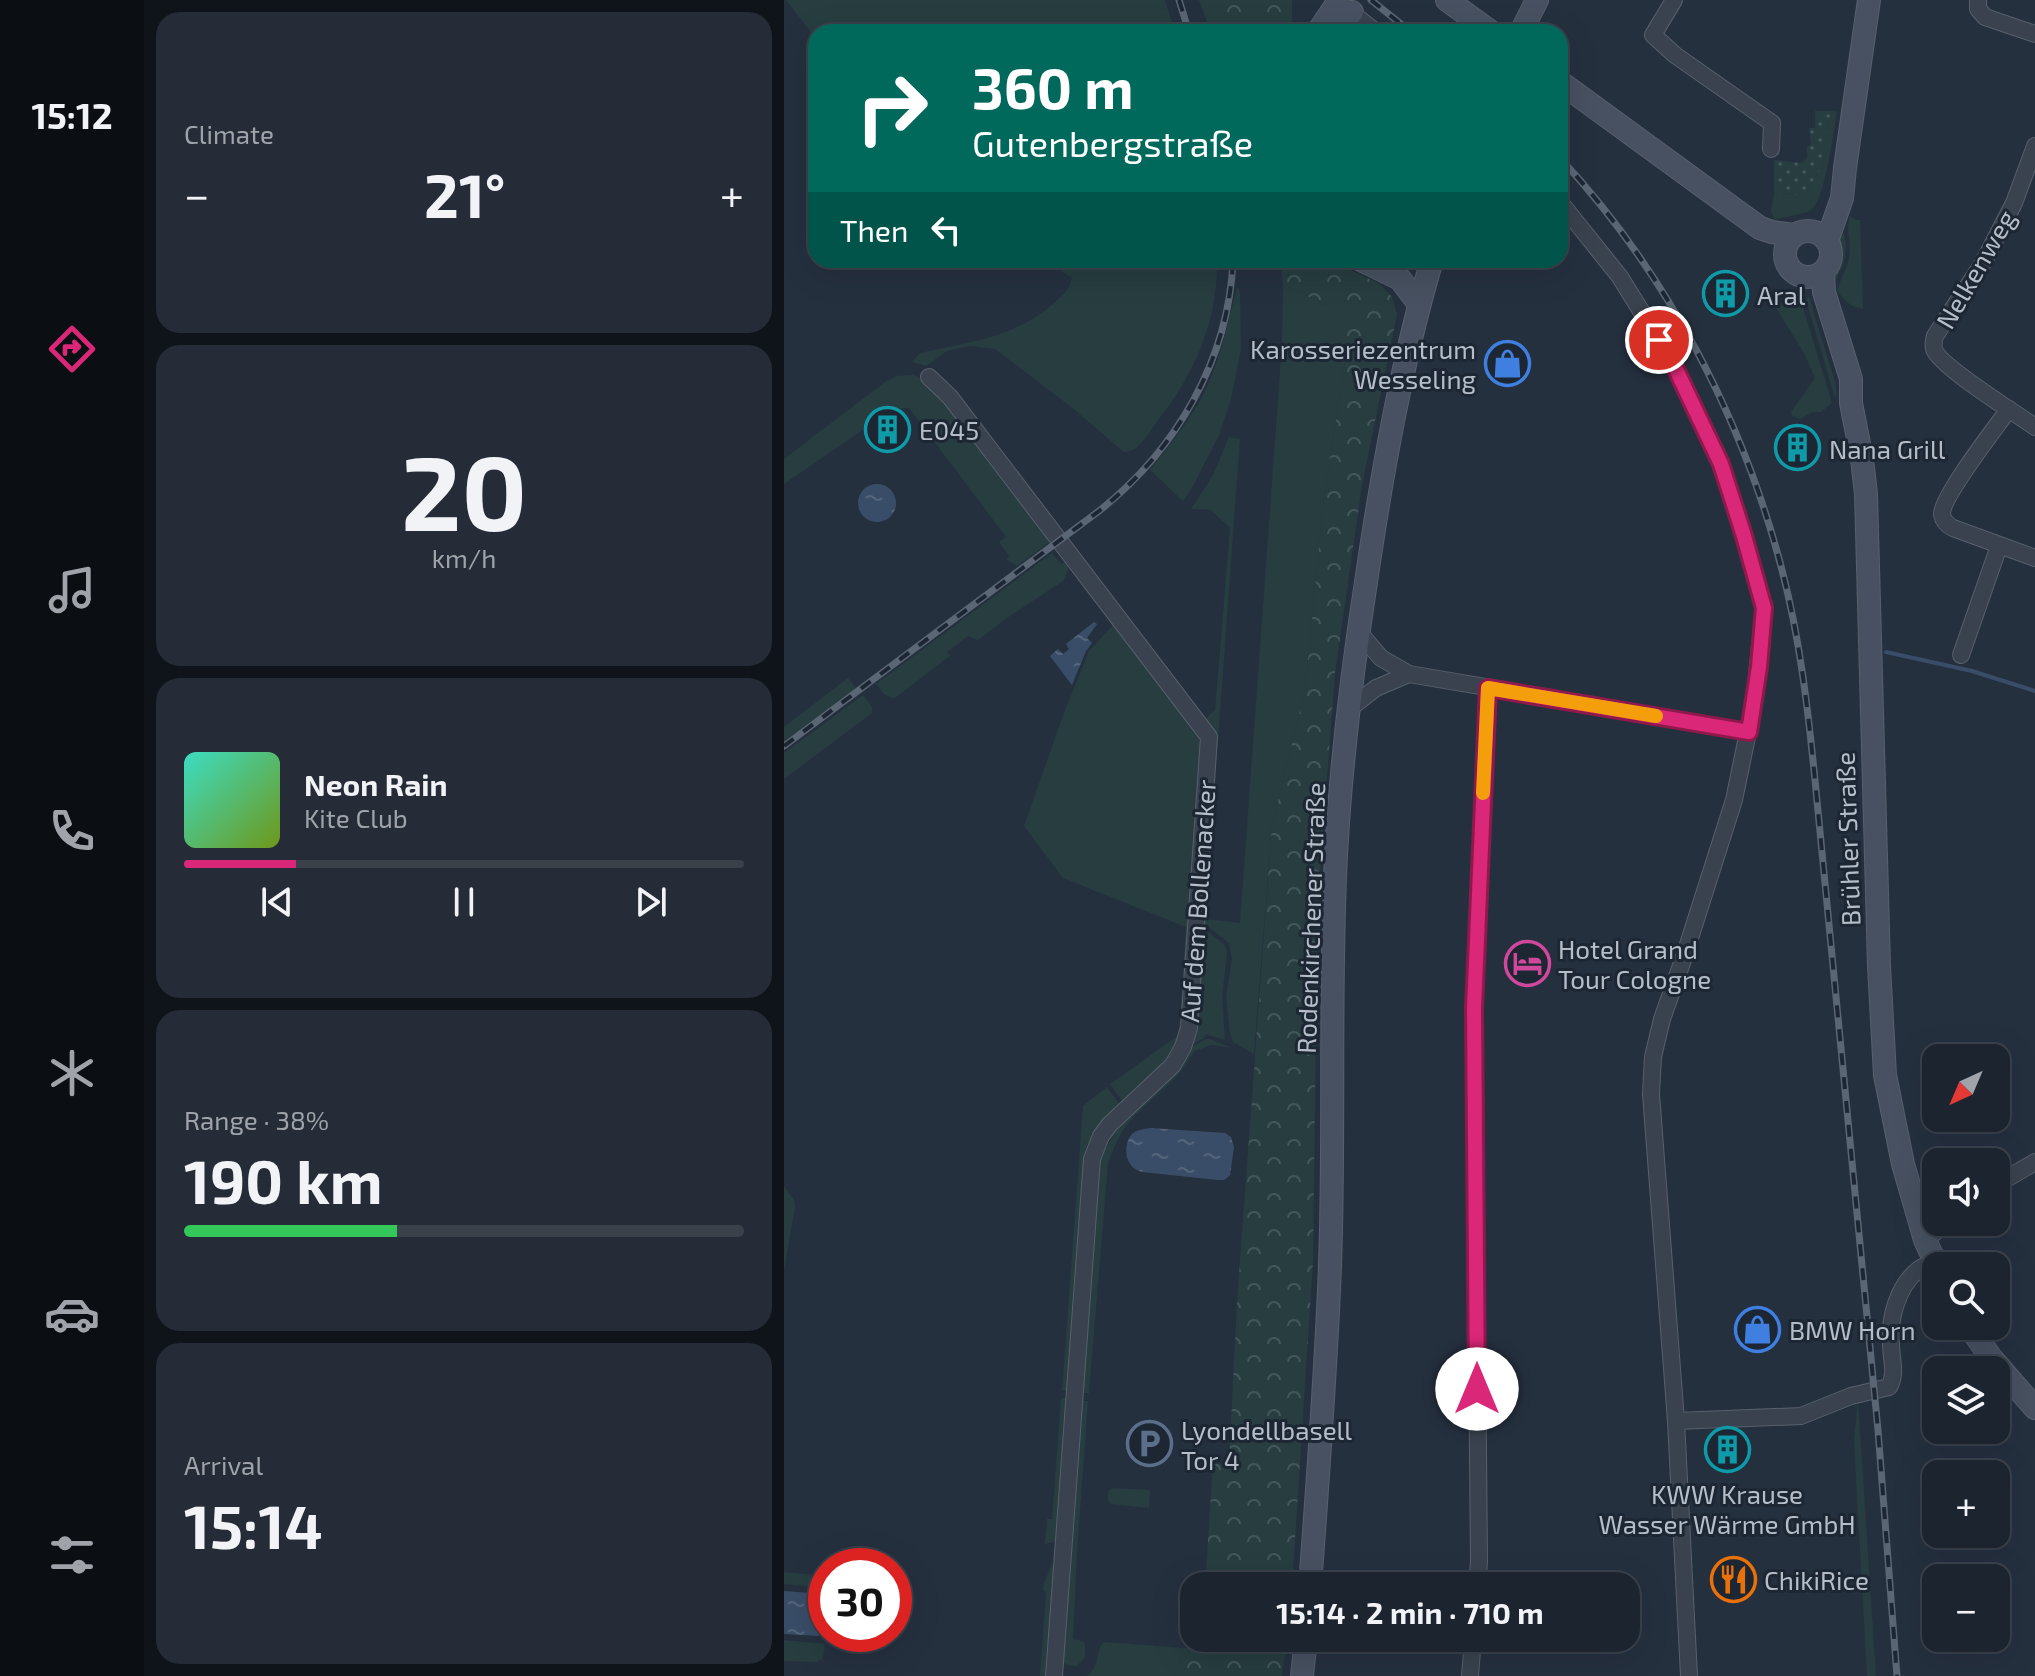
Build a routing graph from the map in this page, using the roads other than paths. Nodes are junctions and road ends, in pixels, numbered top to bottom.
1 (1447, 0) edge
2 (1674, 0) edge
3 (1869, 0) edge
4 (1978, 0) edge
5 (1342, 5) edge
6 (1325, 24) edge
7 (1366, 24) edge
8 (1480, 24) edge
9 (2035, 34) edge
10 (1568, 88) edge
11 (2035, 146) edge
12 (1771, 149) dead end
13 (1686, 175) junction
14 (1568, 212) edge
15 (1811, 236) junction
16 (1785, 258) junction
17 (1384, 268) edge
18 (1430, 268) edge
19 (1814, 274) junction
20 (1419, 304) junction
21 (929, 377) dead end
22 (2009, 409) junction
23 (2035, 427) edge
24 (1999, 546) junction
25 (2035, 558) edge
26 (1358, 631) junction
27 (1961, 655) dead end
28 (1409, 674) junction
29 (1488, 688) junction
30 (1349, 709) junction
31 (1749, 732) junction
32 (2035, 1162) edge
33 (2010, 1177) edge
34 (1930, 1236) edge
35 (1925, 1240) junction
36 (1930, 1252) edge
37 (1922, 1268) edge
38 (1979, 1340) edge
39 (2035, 1408) edge
40 (1676, 1421) junction
41 (1311, 1572) edge
42 (1478, 1572) edge
43 (1305, 1652) edge
44 (1472, 1652) edge
45 (1054, 1676) edge
46 (1302, 1676) edge
47 (1470, 1676) edge
48 (1689, 1676) edge

1 - 8 main road
2 - 12 street
3 - 15 main road
4 - 9 street
5 - 6 main road
5 - 7 street
10 - 13 main road
11 - 22 street, Nelkenweg
13 - 15 main road
13 - 16 main road
14 - 31 street
15 - 16 main road
15 - 19 main road
16 - 19 main road
17 - 20 main road
18 - 20 main road, Rodenkirchener Straße
19 - 35 main road, Brühler Straße
20 - 26 main road, Rodenkirchener Straße
21 - 45 street, Auf dem Bollenacker
22 - 23 street
22 - 24 street
24 - 25 street
24 - 27 street
26 - 28 street
26 - 30 main road, Rodenkirchener Straße
28 - 29 street
28 - 30 street
29 - 31 street
29 - 42 street
30 - 41 main road, Rodenkirchener Straße
31 - 40 street
32 - 33 street
34 - 35 street
35 - 36 main road, Brühler Straße
37 - 40 street
38 - 39 main road
40 - 48 street
43 - 46 main road
44 - 47 street

